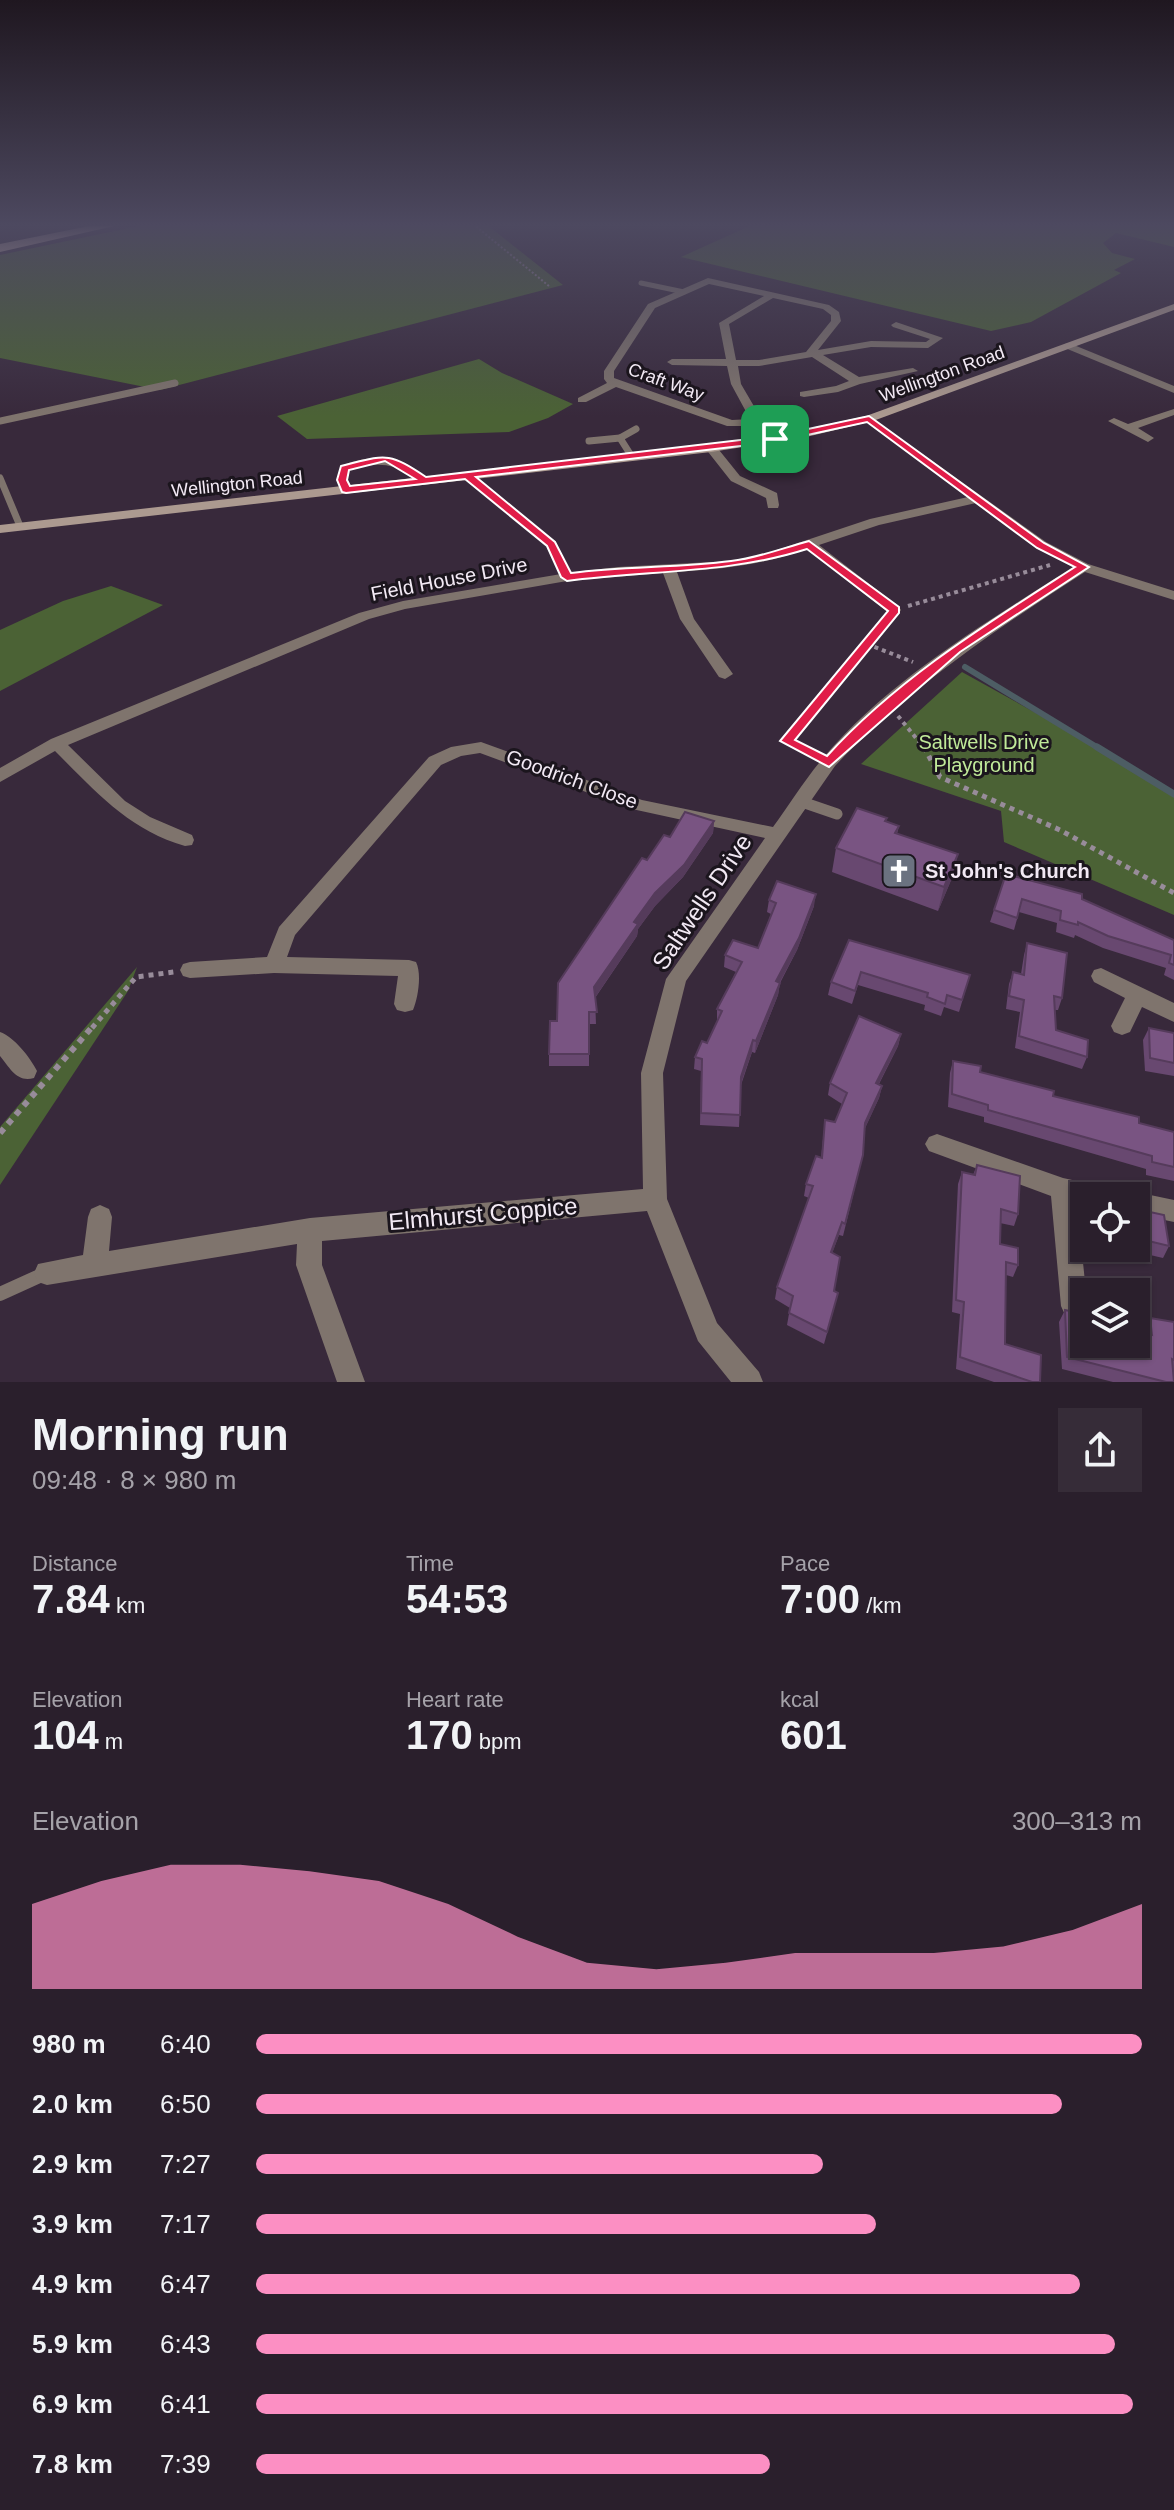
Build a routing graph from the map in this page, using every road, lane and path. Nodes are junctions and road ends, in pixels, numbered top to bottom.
1 (667, 288) edge
2 (692, 288) edge
3 (750, 288) edge
4 (684, 292) junction
5 (774, 294) junction
6 (1174, 307) edge
7 (896, 325) dead end
8 (1069, 346) junction
9 (811, 352) junction
10 (672, 362) dead end
11 (733, 364) junction
12 (913, 371) dead end
13 (1174, 376) edge
14 (1153, 379) junction
15 (857, 381) junction
16 (175, 383) dead end
17 (615, 383) junction
18 (1174, 390) edge
19 (804, 394) dead end
20 (582, 400) dead end
21 (1174, 412) edge
22 (869, 419) junction
23 (0, 421) edge
24 (1114, 421) dead end
25 (757, 422) junction
26 (1127, 428) junction
27 (636, 429) dead end
28 (620, 438) junction
29 (1148, 438) dead end
30 (775, 439) junction
31 (589, 441) dead end
32 (711, 448) junction
33 (632, 457) junction
34 (467, 476) junction
35 (424, 481) junction
36 (1, 483) edge
37 (346, 490) junction
38 (789, 492) dead end
39 (978, 499) junction
40 (20, 526) junction
41 (0, 529) edge
42 (809, 544) junction
43 (1075, 564) junction
44 (668, 568) junction
45 (567, 577) junction
46 (1174, 596) edge
47 (894, 610) junction
48 (867, 644) junction
49 (931, 670) junction
50 (725, 674) dead end
51 (888, 706) junction
52 (57, 743) junction
53 (829, 762) junction
54 (0, 776) edge
55 (802, 802) junction
56 (837, 814) dead end
57 (779, 835) junction
58 (185, 840) dead end
59 (1174, 893) edge
60 (274, 965) junction
61 (190, 970) joint
62 (1101, 976) dead end
63 (1137, 995) junction
64 (405, 1004) dead end
65 (1174, 1013) edge
66 (1122, 1026) dead end
67 (0, 1041) edge
68 (26, 1071) dead end
69 (0, 1133) edge
70 (937, 1144) dead end
71 (1063, 1189) junction
72 (1070, 1190) edge
73 (655, 1199) junction
74 (1150, 1206) edge
75 (1174, 1211) edge
76 (100, 1217) dead end
77 (310, 1230) junction
78 (95, 1265) junction
79 (47, 1273) joint
80 (1071, 1278) edge
81 (0, 1294) edge
82 (351, 1382) edge
83 (749, 1382) edge

1 - 4 lane
2 - 4 street, Craft Way
3 - 5 street, Craft Way
4 - 17 street, Craft Way
5 - 9 street, Craft Way
5 - 11 street
6 - 8 street, Wellington Road
7 - 9 street
8 - 14 street
8 - 22 street, Wellington Road
9 - 11 street
9 - 15 street
10 - 11 street
11 - 25 street
12 - 15 street
13 - 14 street
14 - 18 street
15 - 19 street
16 - 23 lane
17 - 20 street
17 - 25 street, Craft Way
21 - 26 street
22 - 30 street, Wellington Road
22 - 39 street
24 - 26 street
25 - 30 street
26 - 29 street
27 - 28 lane
28 - 31 lane
28 - 33 lane
30 - 32 street, Wellington Road
32 - 33 street, Wellington Road
32 - 38 street
33 - 34 street, Wellington Road
34 - 35 street, Wellington Road
34 - 45 path
35 - 37 street, Wellington Road
35 - 37 lane
36 - 40 lane
37 - 40 street, Wellington Road
39 - 42 street, Field House Drive
39 - 43 street
40 - 41 street, Wellington Road
42 - 44 street, Field House Drive
42 - 47 street
43 - 46 street
43 - 47 path
43 - 49 street, Saltwells Drive
44 - 45 street, Field House Drive
44 - 50 street
45 - 52 street, Field House Drive
47 - 48 path
48 - 49 path
48 - 53 path
49 - 51 street, Saltwells Drive
51 - 53 street, Saltwells Drive
51 - 59 path
52 - 54 street, Field House Drive
52 - 58 street
53 - 55 street, Saltwells Drive
55 - 56 lane
55 - 57 street, Saltwells Drive
57 - 60 street, Goodrich Close
57 - 73 street, Saltwells Drive
60 - 61 street
60 - 64 street
61 - 69 path
62 - 63 street
63 - 65 street
63 - 66 street
67 - 68 street
70 - 71 street
71 - 72 street
71 - 80 street
73 - 77 street, Elmhurst Coppice
73 - 83 street, Saltwells Drive
74 - 75 street
76 - 78 street
77 - 78 street, Elmhurst Coppice
77 - 82 street
78 - 79 street, Elmhurst Coppice
79 - 81 lane

